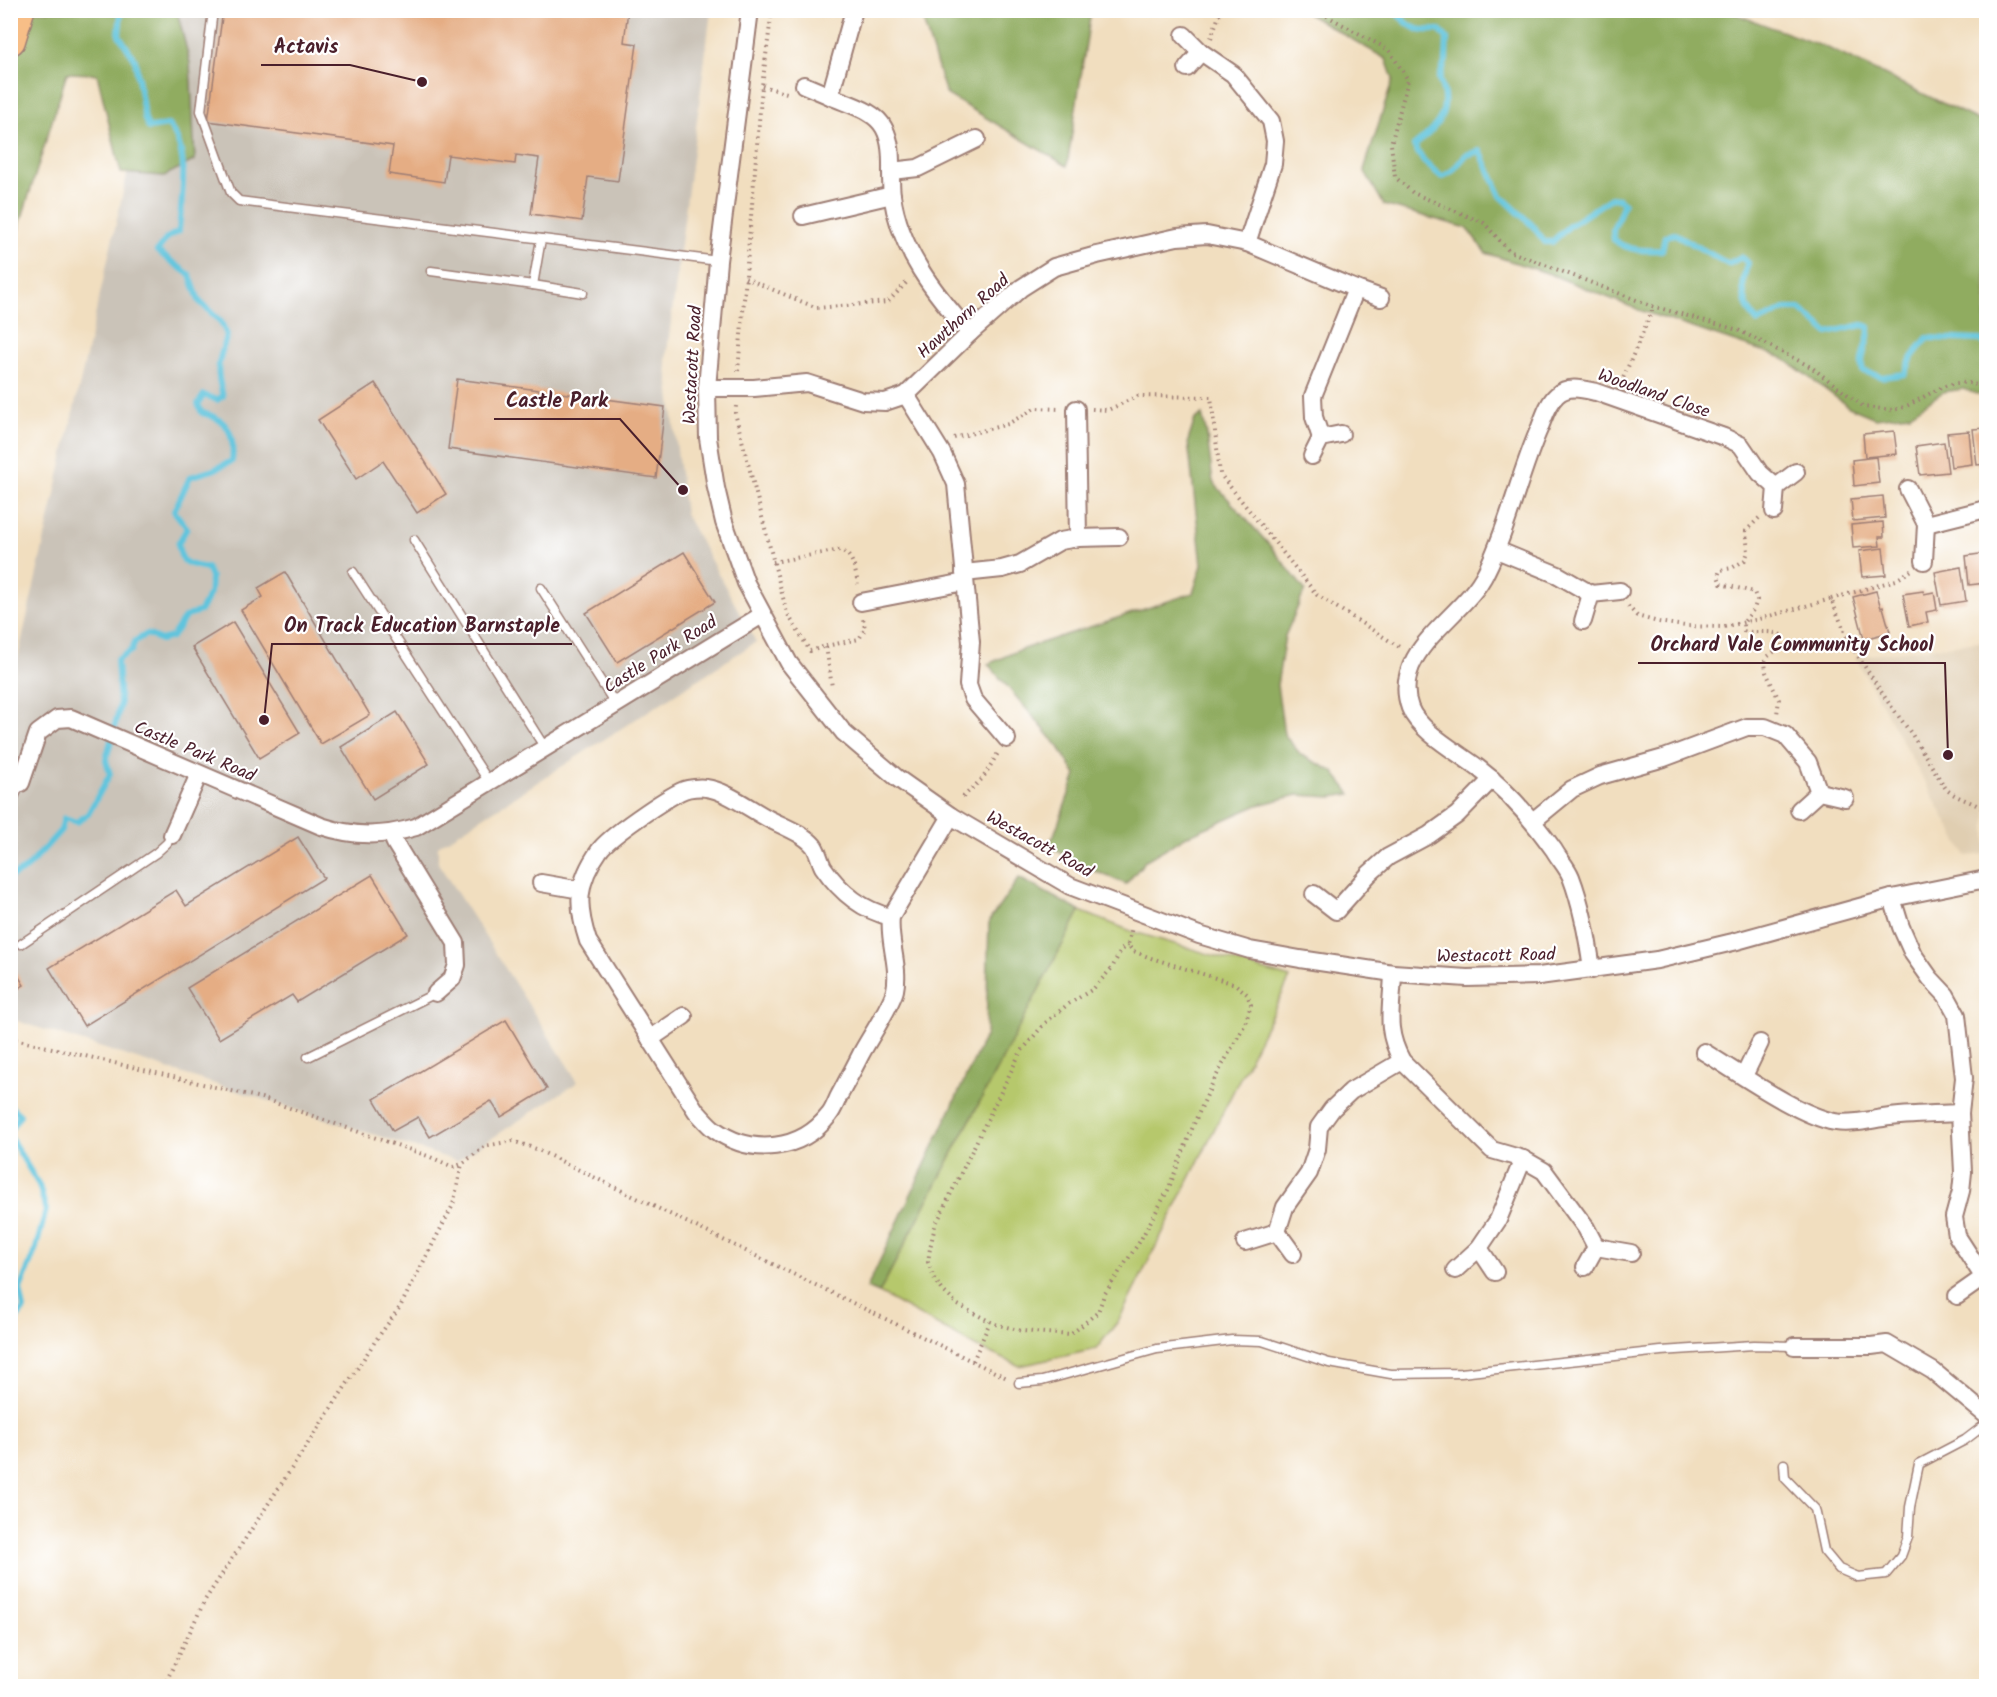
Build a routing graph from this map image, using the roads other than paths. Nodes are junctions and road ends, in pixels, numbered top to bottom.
1 (19, 10) edge
2 (213, 10) edge
3 (750, 10) edge
4 (854, 10) edge
5 (1184, 35) dead end
6 (10, 40) edge
7 (1201, 52) junction
8 (1187, 68) dead end
9 (804, 86) dead end
10 (830, 96) junction
11 (978, 139) dead end
12 (891, 171) junction
13 (892, 195) junction
14 (804, 216) dead end
15 (541, 239) junction
16 (1247, 243) junction
17 (718, 261) junction
18 (431, 271) dead end
19 (533, 285) junction
20 (1356, 289) junction
21 (583, 293) dead end
22 (1381, 298) dead end
23 (970, 333) junction
24 (707, 388) junction
25 (906, 395) junction
26 (1076, 409) road end
27 (1341, 434) dead end
28 (1321, 438) junction
29 (1312, 456) dead end
30 (1796, 472) dead end
31 (1776, 487) junction
32 (1908, 489) dead end
33 (1986, 509) edge
34 (1774, 511) road end
35 (1926, 524) junction
36 (1119, 537) dead end
37 (1078, 538) junction
38 (414, 540) dead end
39 (1497, 550) junction
40 (1924, 561) road end
41 (352, 572) dead end
42 (965, 577) junction
43 (541, 588) dead end
44 (1620, 591) road end
45 (1591, 594) junction
46 (861, 602) road end
47 (762, 615) junction
48 (1583, 621) dead end
49 (616, 705) junction
50 (1006, 739) road end
51 (545, 748) junction
52 (199, 774) junction
53 (1492, 779) junction
54 (489, 782) junction
55 (21, 783) joint
56 (1819, 792) junction
57 (1845, 798) dead end
58 (10, 805) edge
59 (953, 810) junction
60 (1799, 810) dead end
61 (1533, 821) junction
62 (391, 834) junction
63 (172, 835) joint
64 (1986, 879) edge
65 (541, 883) dead end
66 (581, 890) junction
67 (1314, 894) dead end
68 (1892, 898) junction
69 (891, 917) junction
70 (21, 944) dead end
71 (1592, 970) junction
72 (1393, 973) junction
73 (436, 993) joint
74 (684, 1016) dead end
75 (650, 1039) junction
76 (1760, 1043) dead end
77 (1704, 1052) dead end
78 (308, 1057) dead end
79 (1402, 1061) junction
80 (1744, 1076) junction
81 (1960, 1113) junction
82 (1523, 1159) junction
83 (1277, 1232) junction
84 (1245, 1242) dead end
85 (1596, 1247) junction
86 (1479, 1248) junction
87 (1631, 1253) dead end
88 (1293, 1254) dead end
89 (1585, 1267) dead end
90 (1455, 1270) dead end
91 (1495, 1272) dead end
92 (1985, 1279) edge
93 (1957, 1296) dead end
94 (1794, 1346) joint
95 (1019, 1383) road end
96 (1986, 1415) edge
97 (1986, 1424) edge
98 (1784, 1464) dead end

1 - 6 highway
2 - 15 lane
3 - 17 street, Westacott Road
4 - 10 street
5 - 7 street
7 - 8 street
7 - 16 street
9 - 10 street
10 - 12 street
11 - 12 street
12 - 13 street
13 - 14 street
13 - 23 street
15 - 17 lane
15 - 19 lane
16 - 20 street, Hawthorn Road
16 - 23 street, Hawthorn Road
17 - 24 street, Westacott Road
18 - 19 lane
19 - 21 lane
20 - 22 street, Hawthorn Road
20 - 28 street
23 - 25 street, Hawthorn Road
24 - 25 street
24 - 47 street, Westacott Road
25 - 42 street
26 - 37 street
27 - 28 street
28 - 29 street
30 - 31 street
31 - 34 street
31 - 39 street, Woodland Close
32 - 35 street
33 - 35 street
35 - 40 street
36 - 37 street
37 - 42 street
38 - 51 lane
39 - 45 street
39 - 53 street, Woodland Close
41 - 54 lane
42 - 46 street
42 - 50 street
43 - 49 lane
44 - 45 street
45 - 48 street
47 - 49 street, Castle Park Road
47 - 59 street, Westacott Road
49 - 51 street, Castle Park Road
51 - 54 street, Castle Park Road
52 - 55 street, Castle Park Road
52 - 62 street, Castle Park Road
52 - 63 street
53 - 61 street, Woodland Close
53 - 67 street
54 - 62 street, Castle Park Road
55 - 58 lane
56 - 57 street
56 - 60 street
56 - 61 street
59 - 69 street
59 - 72 street, Westacott Road
61 - 71 street, Woodland Close
62 - 73 street
63 - 70 lane
64 - 68 street, Westacott Road
65 - 66 street
66 - 69 street
66 - 75 street
68 - 71 street, Westacott Road
68 - 81 street
69 - 75 street
71 - 72 street, Westacott Road
72 - 79 street
73 - 78 lane
74 - 75 street
76 - 80 street
77 - 80 street
79 - 82 street
79 - 83 street
80 - 81 street
81 - 92 street
82 - 85 street
82 - 86 street
83 - 84 street
83 - 88 street
85 - 87 street
85 - 89 street
86 - 90 street
86 - 91 street
92 - 93 street
94 - 95 lane
94 - 96 street
97 - 98 lane

